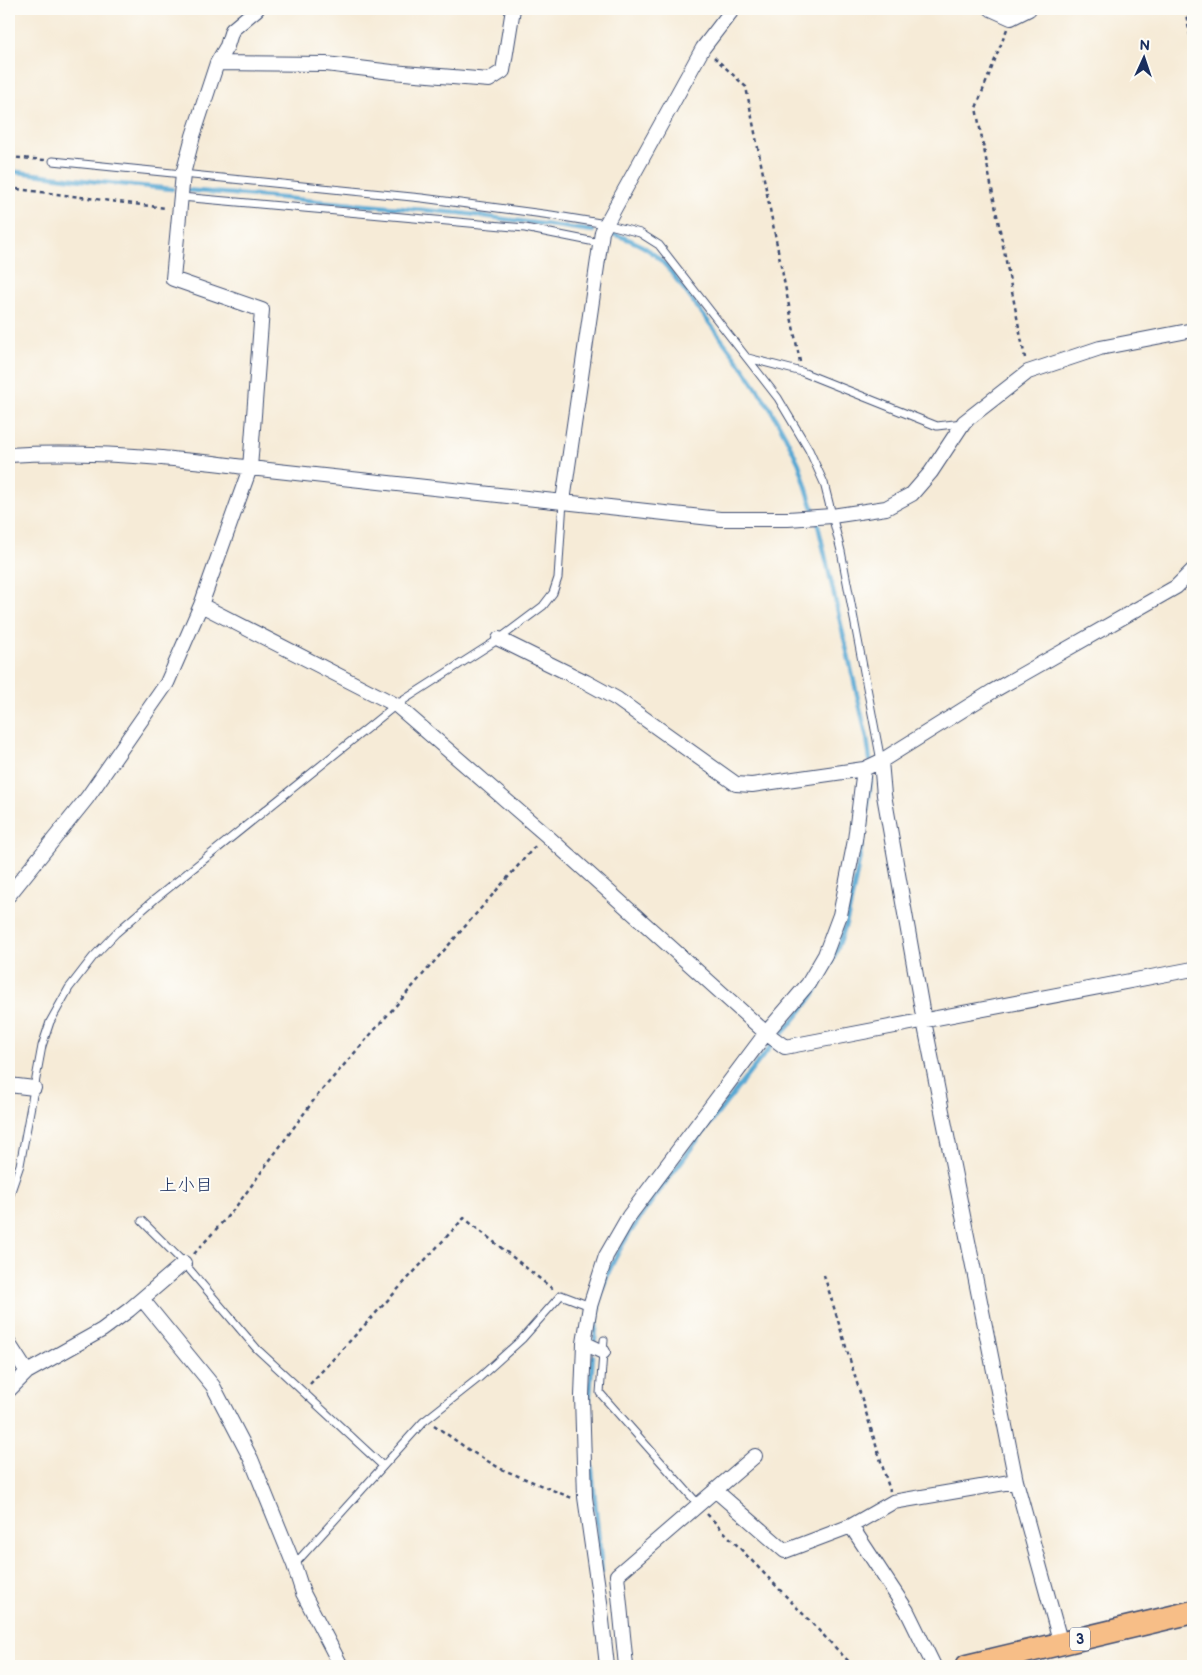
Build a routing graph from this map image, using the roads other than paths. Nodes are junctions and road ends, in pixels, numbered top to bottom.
1 (257, 9) edge
2 (513, 9) edge
3 (733, 9) edge
4 (991, 9) edge
5 (1029, 9) edge
6 (217, 63) junction
7 (53, 161) road end
8 (183, 174) junction
9 (181, 203) junction
10 (606, 224) junction
11 (600, 243) junction
12 (1193, 330) edge
13 (748, 358) junction
14 (964, 422) junction
15 (9, 455) edge
16 (250, 468) junction
17 (563, 501) junction
18 (832, 516) junction
19 (1193, 570) edge
20 (201, 605) junction
21 (499, 639) junction
22 (396, 705) junction
23 (881, 761) junction
24 (864, 769) junction
25 (9, 895) edge
26 (1193, 969) edge
27 (924, 1021) junction
28 (766, 1033) junction
29 (9, 1085) edge
30 (34, 1088) junction
31 (9, 1197) edge
32 (142, 1221) dead end
33 (184, 1263) junction
34 (142, 1298) junction
35 (590, 1306) junction
36 (584, 1343) junction
37 (9, 1344) edge
38 (603, 1346) joint
39 (27, 1372) junction
40 (9, 1390) edge
41 (755, 1456) dead end
42 (384, 1466) junction
43 (1016, 1481) junction
44 (716, 1490) junction
45 (700, 1505) junction
46 (851, 1526) junction
47 (294, 1565) junction
48 (1193, 1612) edge
49 (1061, 1644) junction
50 (341, 1666) edge
51 (606, 1666) edge
52 (626, 1666) edge
53 (934, 1666) edge
54 (967, 1666) edge

1 - 6 street
2 - 6 street
3 - 10 street
4 - 5 street
6 - 8 street
7 - 8 lane
8 - 9 street
8 - 10 lane
9 - 11 lane
9 - 16 street
10 - 11 street
10 - 13 lane
11 - 17 street
12 - 14 street
13 - 14 lane
13 - 18 lane
14 - 18 street
15 - 16 street
16 - 17 street
16 - 20 street
17 - 18 street
17 - 21 lane
18 - 23 lane
19 - 23 street
20 - 22 street
20 - 25 street
21 - 22 lane
21 - 24 street
22 - 28 street
22 - 30 lane
23 - 24 street
23 - 27 street
24 - 28 street
26 - 27 street
27 - 28 street
27 - 43 street
28 - 35 street
29 - 30 street
30 - 31 lane
32 - 33 lane
33 - 34 street
33 - 42 lane
34 - 39 street
34 - 47 street
35 - 36 street
35 - 42 lane
36 - 38 street
36 - 51 street
37 - 39 street
38 - 45 lane
39 - 40 street
41 - 44 street
42 - 47 lane
43 - 46 street
43 - 49 street
44 - 45 street
44 - 46 street
45 - 52 street
46 - 53 street
47 - 50 street
48 - 49 main road, 3
49 - 54 main road, 3

